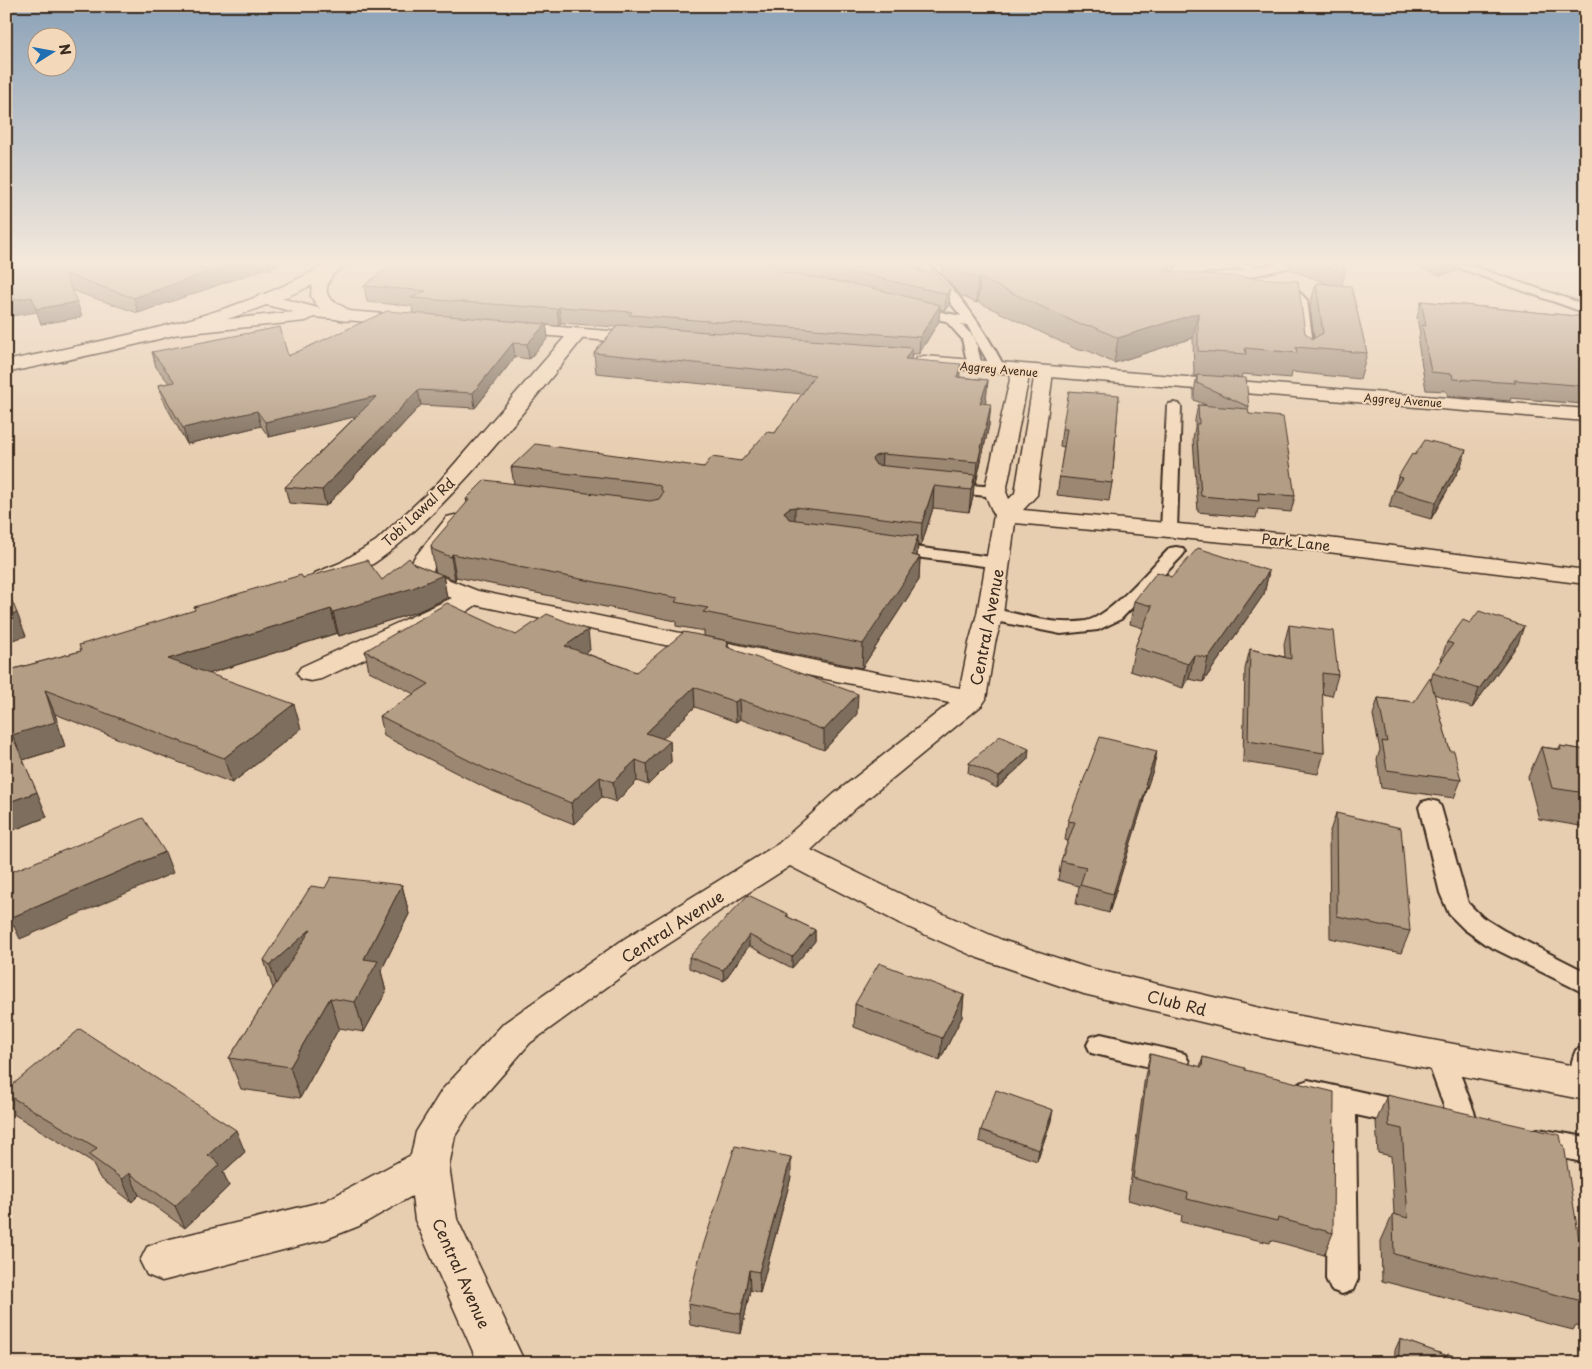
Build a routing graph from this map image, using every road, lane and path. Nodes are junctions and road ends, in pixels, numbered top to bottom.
1 (154, 325) edge
2 (187, 325) edge
3 (219, 325) edge
4 (956, 325) edge
5 (972, 325) edge
6 (1305, 325) edge
7 (497, 328) edge
8 (171, 330) junction
9 (577, 334) junction
10 (666, 341) edge
11 (6, 358) edge
12 (1308, 358) edge
13 (908, 361) edge
14 (975, 366) junction
15 (6, 367) edge
16 (998, 368) junction
17 (1021, 371) junction
18 (1044, 372) junction
19 (1014, 406) junction
20 (1174, 407) dead end
21 (1038, 408) junction
22 (1586, 415) edge
23 (928, 486) edge
24 (445, 489) junction
25 (1000, 504) junction
26 (1173, 541) junction
27 (872, 546) edge
28 (998, 563) junction
29 (1586, 577) edge
30 (302, 588) edge
31 (471, 597) junction
32 (990, 614) junction
33 (311, 673) dead end
34 (972, 700) junction
35 (1430, 807) dead end
36 (789, 852) junction
37 (1586, 984) edge
38 (1101, 1045) dead end
39 (1440, 1056) junction
40 (1198, 1067) edge
41 (1585, 1075) edge
42 (1284, 1086) edge
43 (1342, 1099) junction
44 (1466, 1128) junction
45 (1571, 1157) edge
46 (429, 1166) junction
47 (162, 1261) dead end
48 (1342, 1279) dead end
49 (502, 1363) edge

1 - 11 main road
2 - 8 main road
3 - 8 main road
4 - 14 lane
5 - 16 lane
6 - 12 lane
7 - 9 main road
8 - 15 main road
9 - 10 main road
9 - 24 main road, Tobi Lawal Rd
13 - 14 main road, Aggrey Avenue
14 - 16 main road, Aggrey Avenue
16 - 17 main road, Aggrey Avenue
17 - 18 main road, Aggrey Avenue
17 - 19 main road, Central Avenue
18 - 21 main road
18 - 22 main road, Aggrey Avenue
19 - 21 main road
19 - 25 main road, Central Avenue
20 - 26 lane
21 - 25 main road
23 - 25 lane
24 - 30 main road, Tobi Lawal Rd
24 - 31 main road
25 - 26 main road, Park Lane
25 - 28 main road, Central Avenue
26 - 29 main road, Park Lane
26 - 32 lane
27 - 28 lane
28 - 32 main road, Central Avenue
31 - 33 main road
31 - 34 main road
32 - 34 main road, Central Avenue
34 - 36 main road, Central Avenue
35 - 37 lane
36 - 39 main road, Club Rd
36 - 46 main road, Central Avenue
38 - 40 lane
39 - 41 main road, Club Rd
39 - 44 lane
42 - 43 lane
43 - 44 lane
43 - 48 lane
44 - 45 lane
46 - 47 main road
46 - 49 main road, Central Avenue

